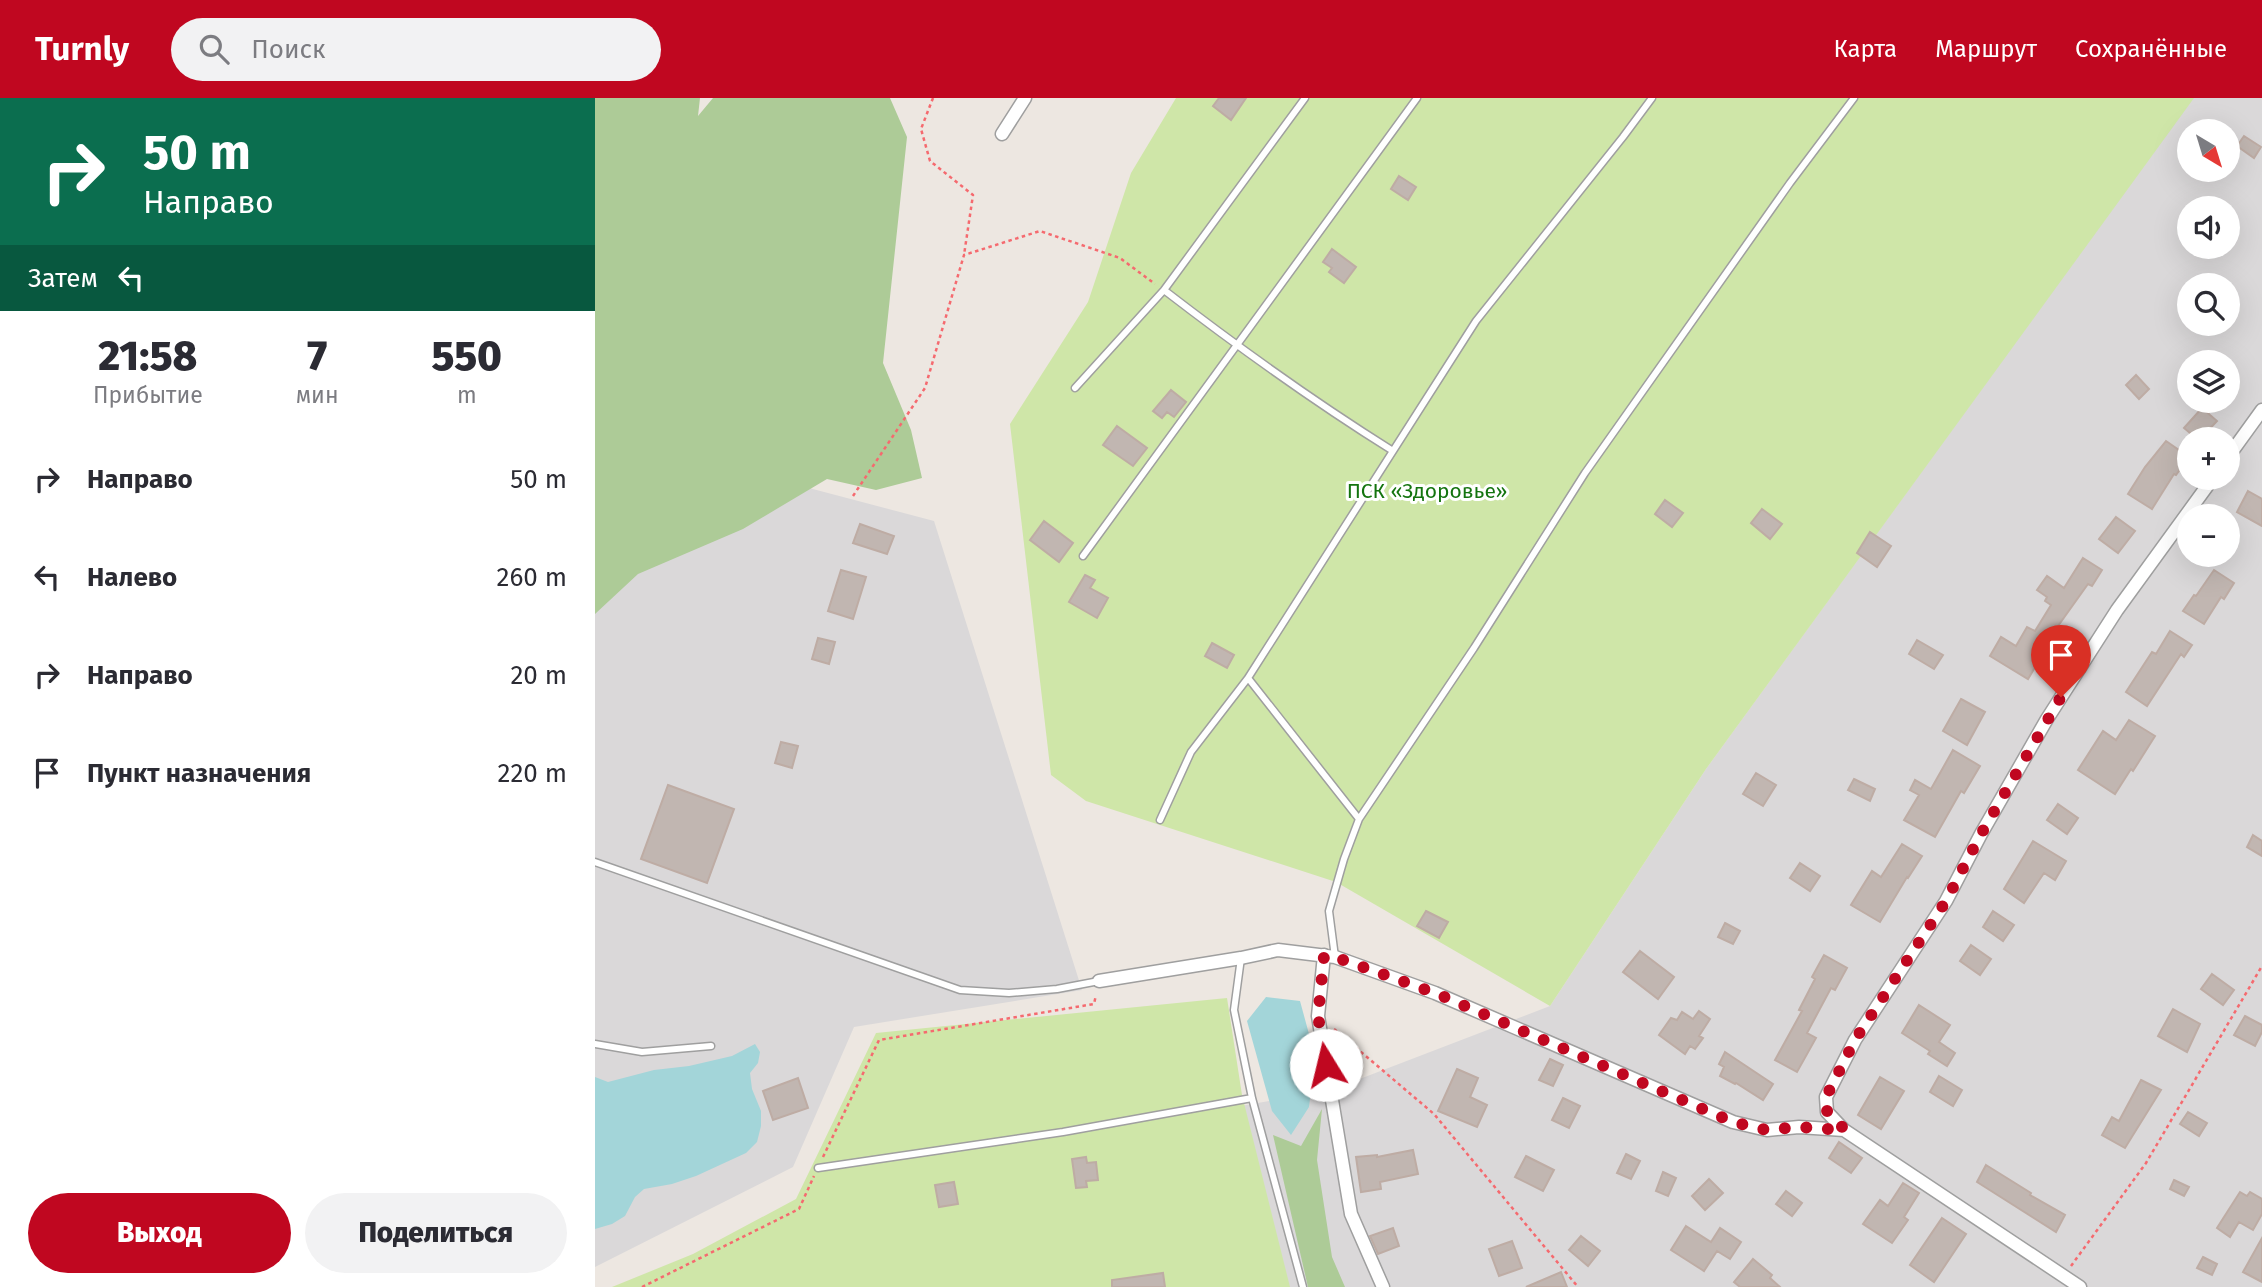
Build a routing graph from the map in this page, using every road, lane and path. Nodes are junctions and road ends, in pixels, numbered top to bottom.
1 (933, 98) edge
2 (1025, 98) edge
3 (1305, 98) edge
4 (1417, 98) edge
5 (1652, 98) edge
6 (1854, 98) edge
7 (1002, 134) dead end
8 (964, 255) junction
9 (1164, 290) junction
10 (1237, 346) junction
11 (1075, 388) dead end
12 (2262, 410) edge
13 (2240, 440) edge
14 (1393, 451) junction
15 (2204, 490) edge
16 (853, 496) dead end
17 (1083, 556) dead end
18 (1248, 678) junction
19 (1359, 819) junction
20 (1160, 820) dead end
21 (595, 862) edge
22 (1330, 956) junction
23 (1241, 958) junction
24 (2262, 966) edge
25 (1099, 981) junction
26 (1318, 1016) junction
27 (595, 1044) edge
28 (711, 1046) dead end
29 (1252, 1098) junction
30 (1845, 1130) junction
31 (818, 1168) junction
32 (2063, 1278) junction
33 (642, 1287) edge
34 (1303, 1287) edge
35 (1383, 1287) edge
36 (1578, 1287) edge
37 (2080, 1287) edge

1 - 8 path
2 - 7 street
3 - 9 lane
4 - 10 lane
5 - 14 lane
6 - 19 lane
8 - 9 path
8 - 16 path
9 - 10 lane
9 - 11 lane
10 - 14 lane
10 - 17 lane
12 - 13 street
14 - 18 lane
15 - 30 street
18 - 19 lane
18 - 20 lane
19 - 22 lane
21 - 25 lane
22 - 23 street
22 - 26 street
22 - 30 street
23 - 25 street
23 - 29 lane
24 - 32 path
25 - 31 path
26 - 35 street
26 - 36 path
27 - 28 lane
29 - 31 lane
29 - 34 lane
30 - 32 street
31 - 33 path
32 - 37 street

